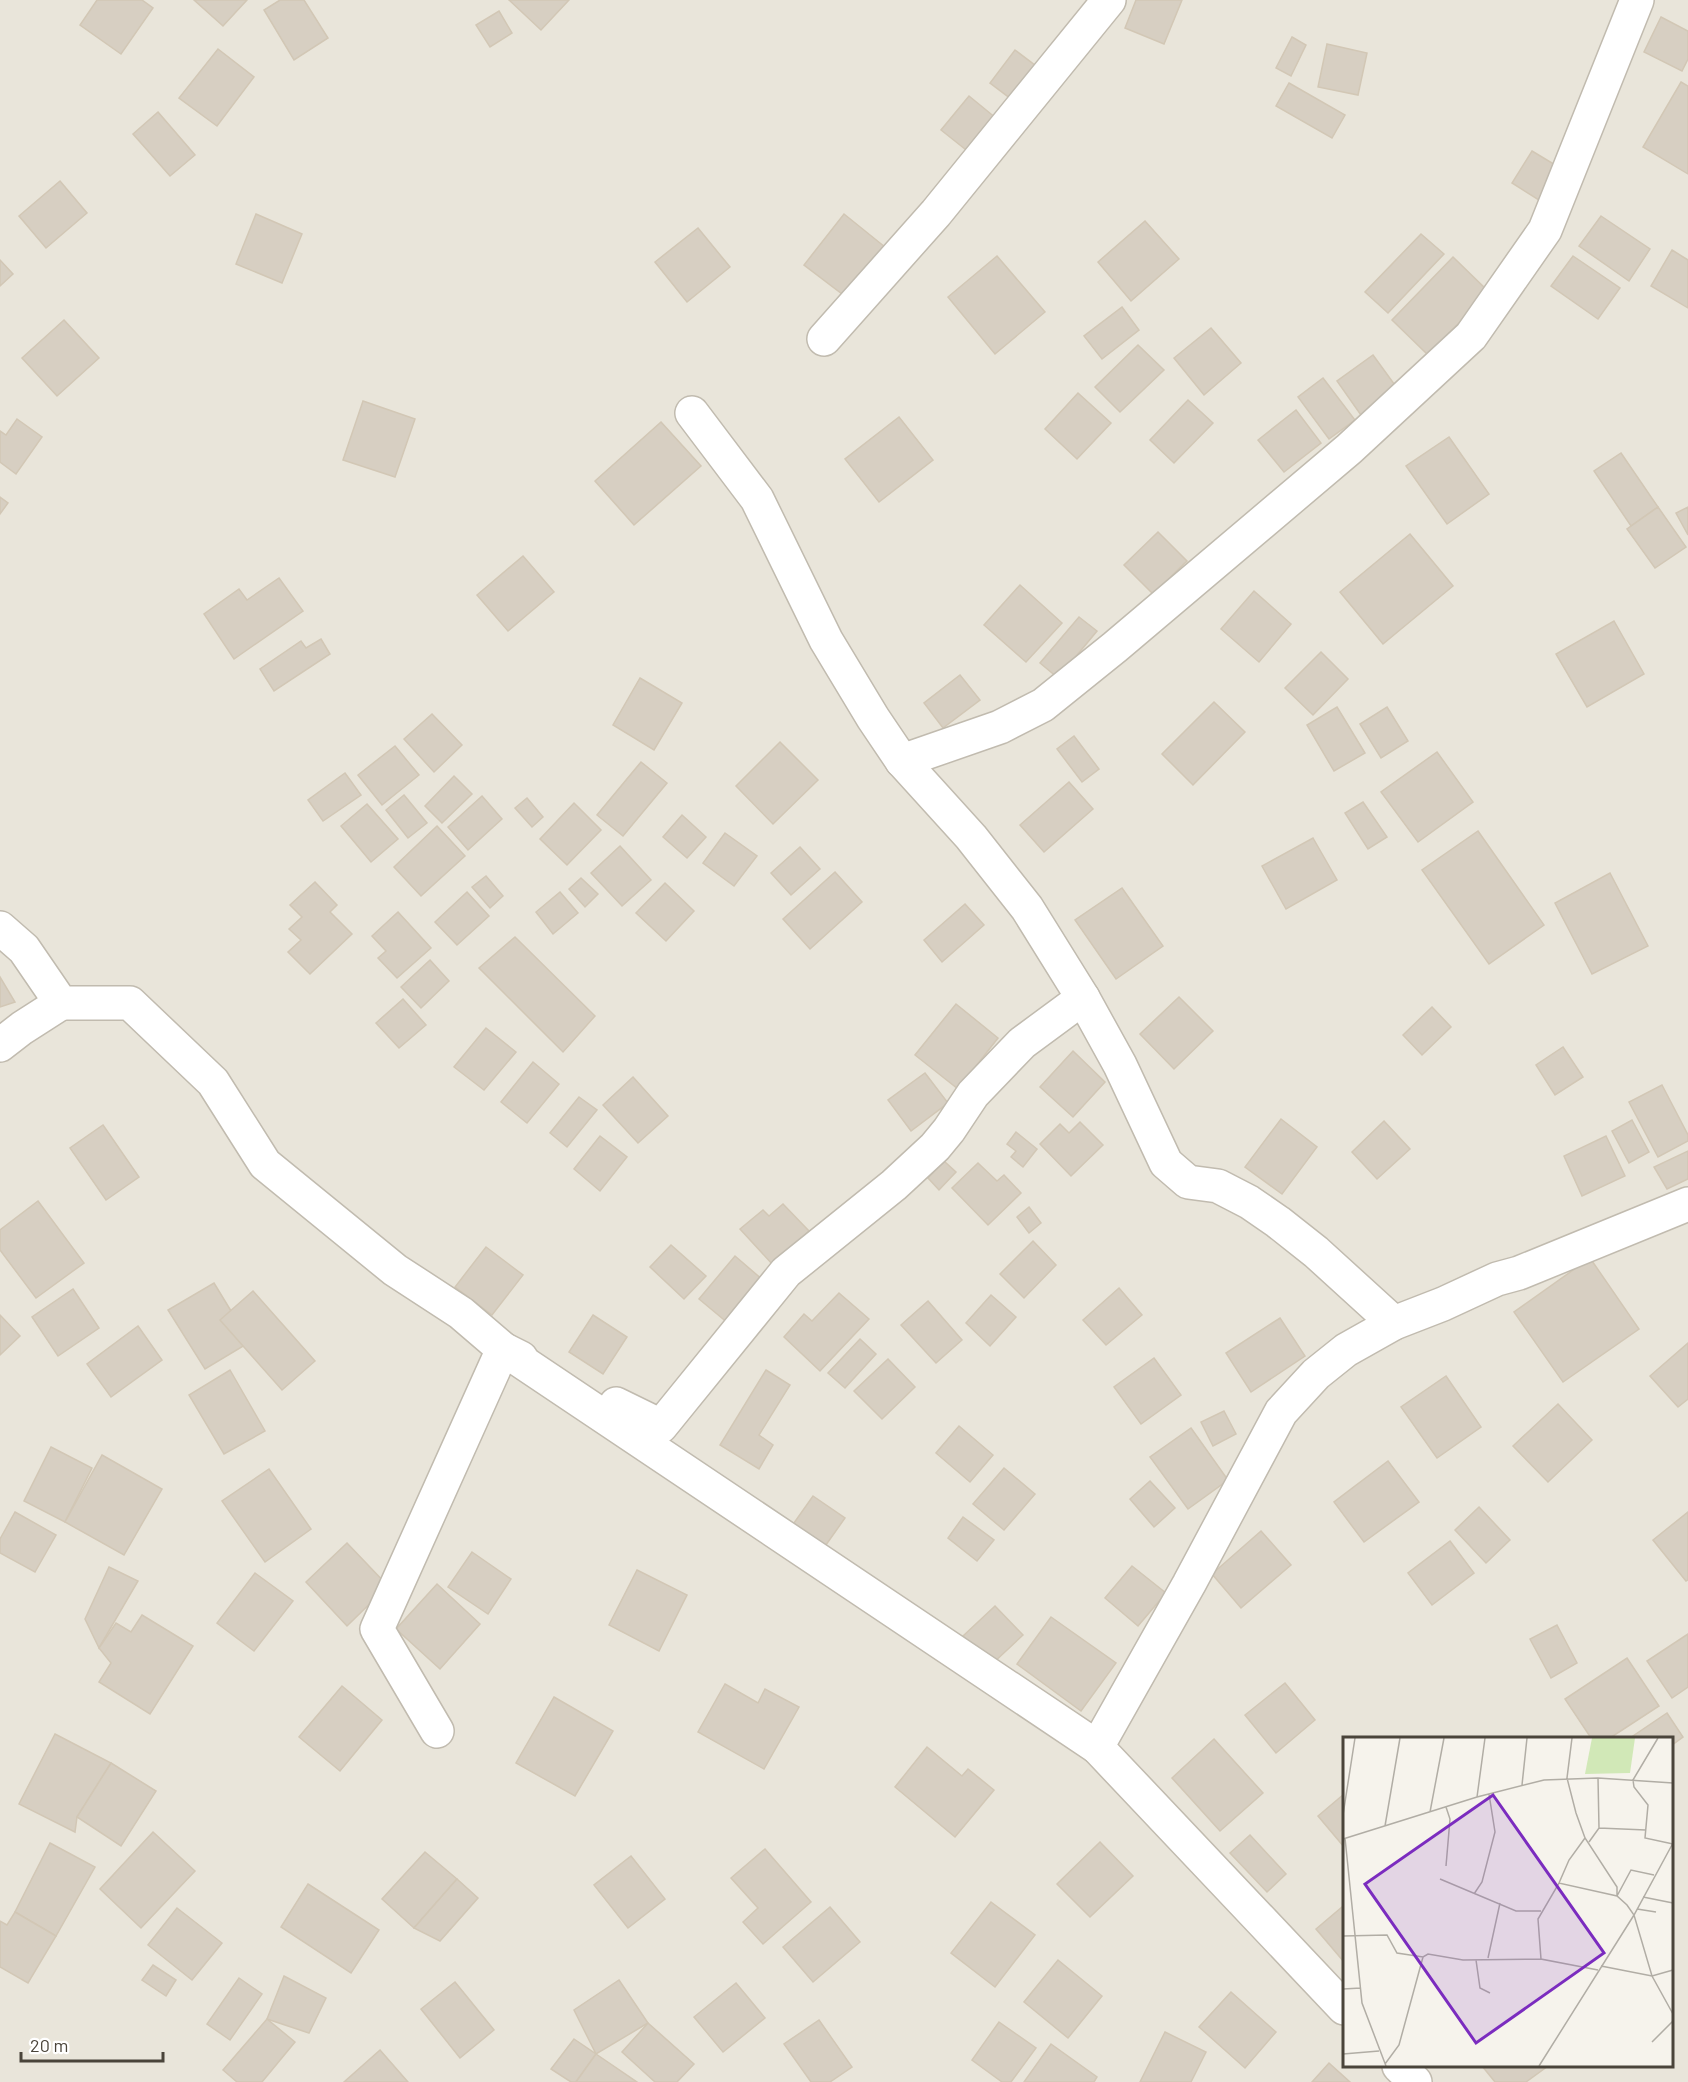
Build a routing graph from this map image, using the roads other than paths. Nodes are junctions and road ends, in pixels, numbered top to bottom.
1 (1109, 0) edge
2 (1637, 0) edge
3 (824, 339) dead end
4 (692, 412) dead end
5 (902, 761) junction
6 (0, 928) edge
7 (1083, 998) junction
8 (61, 1003) junction
9 (0, 1045) edge
10 (1688, 1204) edge
11 (1394, 1323) junction
12 (503, 1349) junction
13 (437, 1731) dead end
14 (1097, 1747) junction
15 (1343, 2007) edge
16 (1400, 2067) edge
17 (1415, 2082) edge

1 - 3 street
2 - 5 street
4 - 5 street
5 - 7 street
6 - 8 street
7 - 11 street
7 - 12 street
8 - 9 street
8 - 12 street
10 - 11 street
11 - 14 street
12 - 13 street
12 - 14 street
14 - 15 street
16 - 17 street

